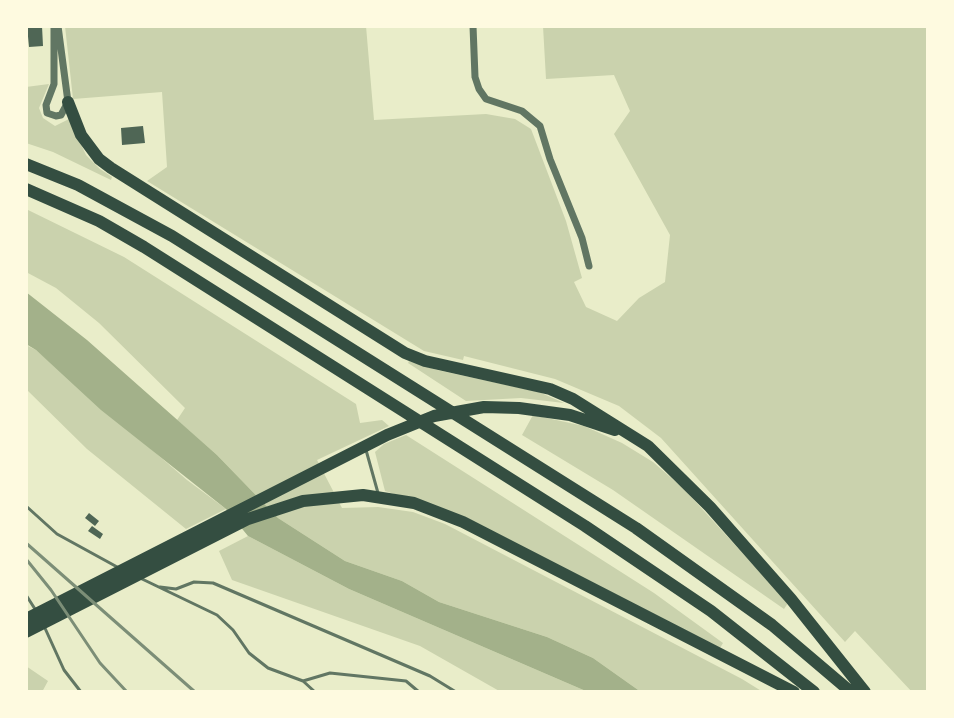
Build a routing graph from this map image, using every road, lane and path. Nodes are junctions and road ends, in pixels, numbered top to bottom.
1 (56, 26) edge
2 (473, 26) edge
3 (68, 102) junction
4 (26, 164) edge
5 (26, 189) edge
6 (589, 266) dead end
7 (637, 438) junction
8 (365, 446) junction
9 (379, 497) junction
10 (26, 506) edge
11 (156, 586) junction
12 (26, 595) edge
13 (44, 610) junction
14 (26, 612) edge
15 (26, 619) edge
16 (26, 632) edge
17 (303, 681) junction
18 (81, 692) edge
19 (315, 692) edge
20 (419, 692) edge
21 (456, 692) edge
22 (794, 692) edge
23 (814, 692) edge
24 (851, 692) edge
25 (865, 692) edge

1 - 3 street
1 - 3 street
2 - 6 street
3 - 7 highway
4 - 24 highway
5 - 23 highway
7 - 8 highway
7 - 25 highway
8 - 9 lane
8 - 13 highway
9 - 16 highway
9 - 22 highway
10 - 11 lane
11 - 17 lane
11 - 21 lane
12 - 18 lane
13 - 14 highway
13 - 15 highway
17 - 19 lane
17 - 20 lane

